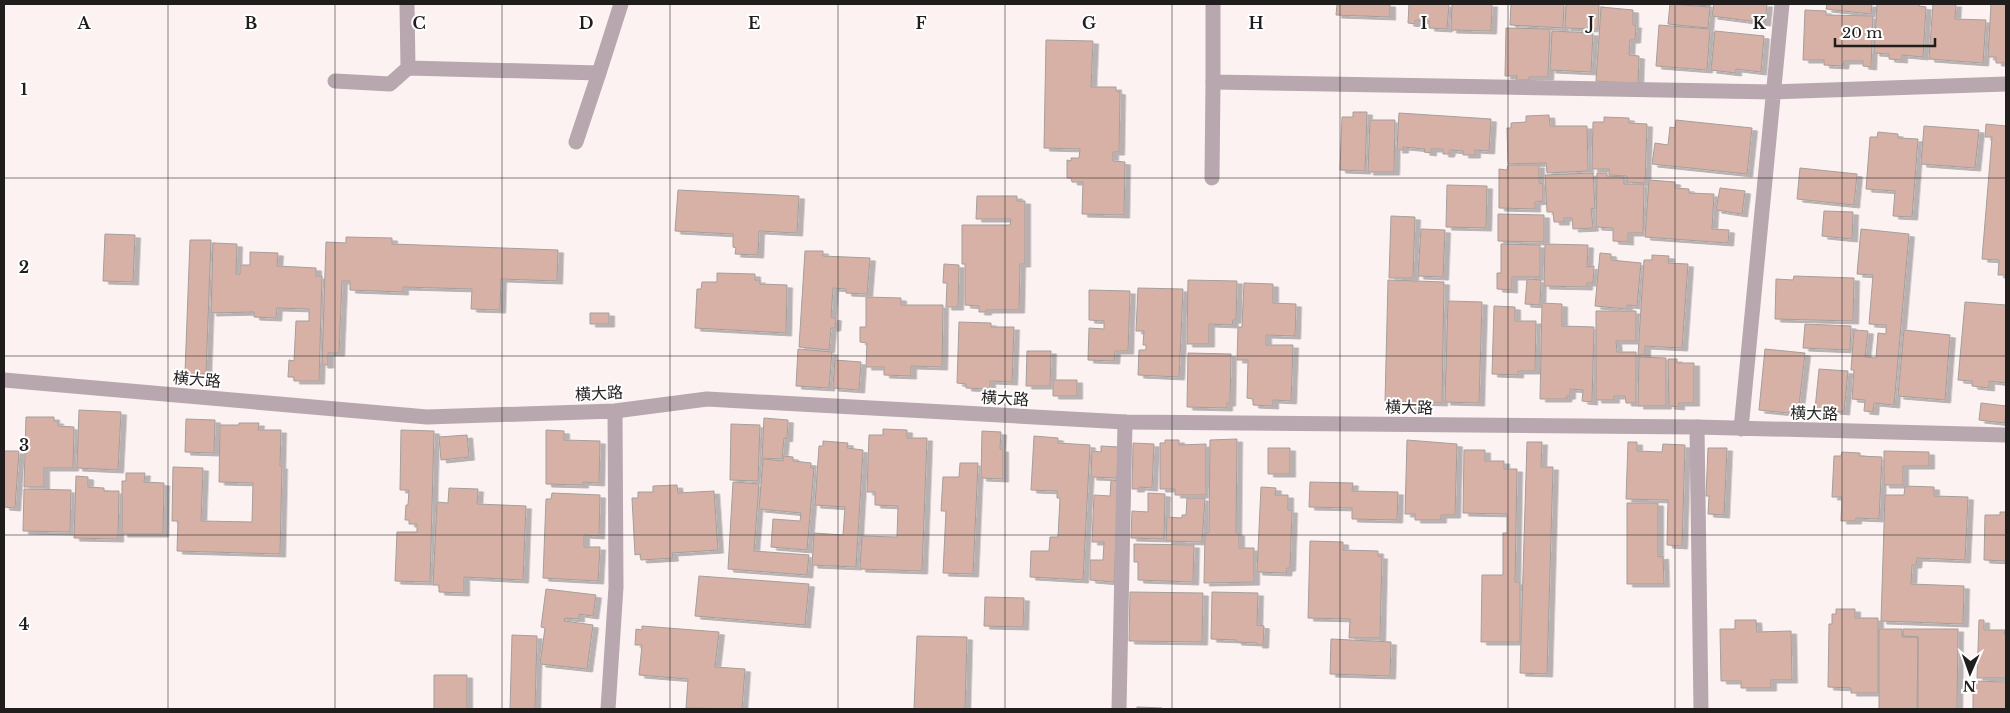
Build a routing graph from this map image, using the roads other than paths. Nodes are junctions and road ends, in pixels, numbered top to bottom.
1 (407, 4) edge
2 (621, 4) edge
3 (1213, 4) edge
4 (1782, 4) edge
5 (408, 68) junction
6 (599, 73) junction
7 (336, 81) dead end
8 (1213, 82) junction
9 (2006, 84) edge
10 (1774, 92) junction
11 (576, 142) dead end
12 (1212, 178) dead end
13 (4, 380) edge
14 (615, 411) junction
15 (1125, 422) junction
16 (1697, 427) junction
17 (1741, 429) junction
18 (2006, 436) edge
19 (608, 709) edge
20 (1119, 709) edge
21 (1701, 709) edge

1 - 5 street
2 - 6 street
3 - 8 street
4 - 10 street
5 - 6 street
5 - 7 street
6 - 11 street
8 - 10 street
8 - 12 street
9 - 10 street
10 - 17 street
13 - 14 street, 横大路
14 - 15 street, 横大路
14 - 19 street
15 - 16 street, 横大路
15 - 20 street
16 - 17 street, 横大路
16 - 21 street
17 - 18 street, 横大路

